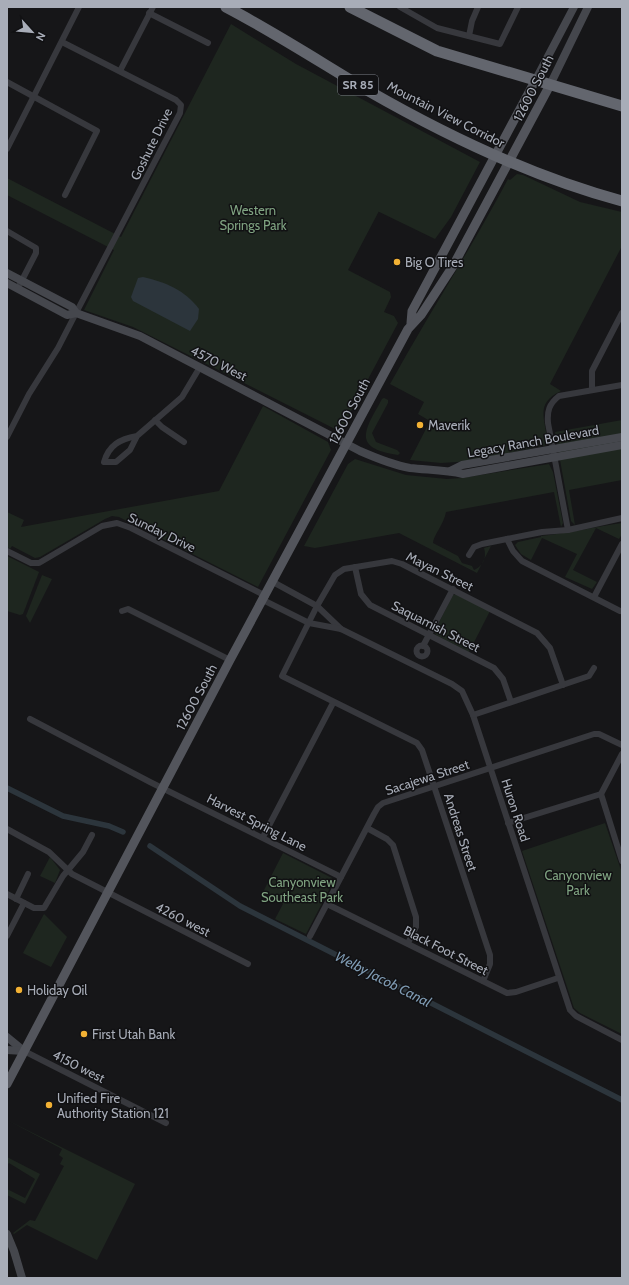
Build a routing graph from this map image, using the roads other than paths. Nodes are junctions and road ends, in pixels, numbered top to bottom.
1 (79, 7) edge
2 (153, 7) edge
3 (226, 7) edge
4 (350, 7) edge
5 (400, 7) edge
6 (478, 7) edge
7 (518, 7) edge
8 (574, 7) edge
9 (588, 7) edge
10 (149, 13) junction
11 (469, 36) junction
12 (62, 42) junction
13 (208, 43) dead end
14 (120, 71) junction
15 (535, 81) junction
16 (7, 82) edge
17 (550, 85) junction
18 (34, 96) junction
19 (622, 106) edge
20 (7, 149) edge
21 (495, 155) junction
22 (509, 161) junction
23 (65, 195) dead end
24 (622, 201) edge
25 (7, 231) edge
26 (7, 273) edge
27 (21, 280) junction
28 (7, 283) edge
29 (17, 289) junction
30 (76, 313) junction
31 (622, 313) edge
32 (411, 323) junction
33 (200, 367) junction
34 (622, 384) edge
35 (592, 389) junction
36 (155, 420) junction
37 (137, 436) junction
38 (7, 437) edge
39 (622, 437) edge
40 (184, 442) dead end
41 (347, 444) junction
42 (622, 445) edge
43 (553, 454) junction
44 (622, 518) edge
45 (568, 530) junction
46 (507, 539) junction
47 (622, 544) edge
48 (7, 551) edge
49 (469, 554) dead end
50 (355, 567) junction
51 (273, 582) junction
52 (453, 589) junction
53 (594, 597) junction
54 (265, 598) junction
55 (317, 606) junction
56 (122, 611) dead end
57 (620, 611) dead end
58 (309, 623) junction
59 (341, 629) junction
60 (430, 635) junction
61 (230, 660) junction
62 (415, 665) junction
63 (594, 668) dead end
64 (282, 676) joint
65 (563, 685) junction
66 (333, 702) junction
67 (511, 702) junction
68 (473, 715) junction
69 (30, 719) dead end
70 (622, 745) edge
71 (622, 754) edge
72 (490, 768) junction
73 (435, 786) junction
74 (163, 788) junction
75 (601, 794) junction
76 (508, 823) junction
77 (367, 828) junction
78 (7, 829) edge
79 (92, 835) dead end
80 (263, 837) junction
81 (622, 861) edge
82 (67, 871) junction
83 (28, 874) dead end
84 (341, 877) junction
85 (108, 893) junction
86 (7, 894) edge
87 (16, 899) junction
88 (24, 903) junction
89 (327, 904) junction
90 (7, 936) edge
91 (310, 936) dead end
92 (408, 944) junction
93 (248, 964) dead end
94 (558, 978) junction
95 (483, 981) junction
96 (7, 1037) edge
97 (622, 1040) edge
98 (7, 1050) edge
99 (24, 1051) junction
100 (7, 1084) edge
101 (166, 1123) dead end
102 (7, 1234) edge
103 (22, 1278) edge

1 - 12 street
2 - 10 street
3 - 21 highway, Mountain View Corridor / SR 85
4 - 15 highway
5 - 11 street
6 - 11 street
7 - 11 street
8 - 15 main road, 12600 South
9 - 17 main road, 12600 South
10 - 13 street
10 - 14 street
12 - 14 street, Goshute Drive
12 - 18 street
14 - 30 street, Goshute Drive
15 - 17 highway
15 - 21 main road, 12600 South
16 - 18 street
17 - 19 highway
17 - 22 main road, 12600 South
18 - 20 street
18 - 23 street
21 - 22 highway, Mountain View Corridor / SR 85
21 - 32 main road, 12600 South
22 - 24 highway, Mountain View Corridor / SR 85
22 - 32 main road, 12600 South
25 - 27 street
26 - 27 main road, 4570 West
27 - 29 street
27 - 30 main road, 4570 West
28 - 29 main road, 4570 West
29 - 30 main road, 4570 West
30 - 33 main road, 4570 West
30 - 38 street
31 - 35 street
32 - 41 main road, 12600 South
33 - 36 street
33 - 41 main road, 4570 West
34 - 35 street
35 - 43 street
36 - 37 street
36 - 40 street
37 - 37 street
39 - 43 main road, Legacy Ranch Boulevard
41 - 43 main road, Legacy Ranch Boulevard
41 - 51 main road, 12600 South
42 - 43 main road, Legacy Ranch Boulevard
43 - 45 street
44 - 45 street
45 - 46 street
46 - 49 street
46 - 53 street
47 - 53 street
48 - 54 street, Sunday Drive
50 - 52 street, Mayan Street
50 - 55 street, Mayan Street
50 - 60 street, Saquamish Street
51 - 54 main road, 12600 South
51 - 55 street, Huron Road
52 - 60 street
52 - 65 street, Mayan Street
53 - 57 street
54 - 58 street, Huron Road
54 - 61 main road, 12600 South
55 - 58 street, Mayan Street
55 - 59 street, Huron Road
56 - 61 street
58 - 59 street, Huron Road
58 - 64 street, Mayan Street
59 - 62 street, Huron Road
60 - 62 street
60 - 67 street, Saquamish Street
61 - 74 main road, 12600 South
62 - 68 street, Huron Road
63 - 65 street
64 - 66 street, Andreas Street
65 - 67 street
66 - 73 street, Andreas Street
66 - 80 street
67 - 68 street
68 - 72 street, Huron Road
69 - 74 street, Harvest Spring Lane
70 - 72 street, Sacajewa Street
71 - 75 street
72 - 73 street, Sacajewa Street
72 - 76 street, Huron Road
73 - 77 street, Sacajewa Street
73 - 95 street, Andreas Street
74 - 80 street, Harvest Spring Lane
74 - 85 main road, 12600 South
75 - 76 street
75 - 81 street
76 - 94 street, Huron Road
77 - 84 street, Sacajewa Street
77 - 92 street
78 - 82 street, 4260 west
79 - 82 street
80 - 84 street, Harvest Spring Lane
82 - 85 street, 4260 west
82 - 88 street
83 - 87 street
84 - 89 street, Sacajewa Street
85 - 93 street, 4260 west
85 - 99 main road, 12600 South
86 - 87 street
87 - 88 street
88 - 90 street
89 - 91 street, Sacajewa Street
89 - 92 street, Black Foot Street
92 - 95 street, Black Foot Street
94 - 95 street, Black Foot Street
94 - 97 street, Huron Road
96 - 99 main road
98 - 99 main road
99 - 100 main road, 12600 South
99 - 101 street, 4150 west
102 - 103 main road

